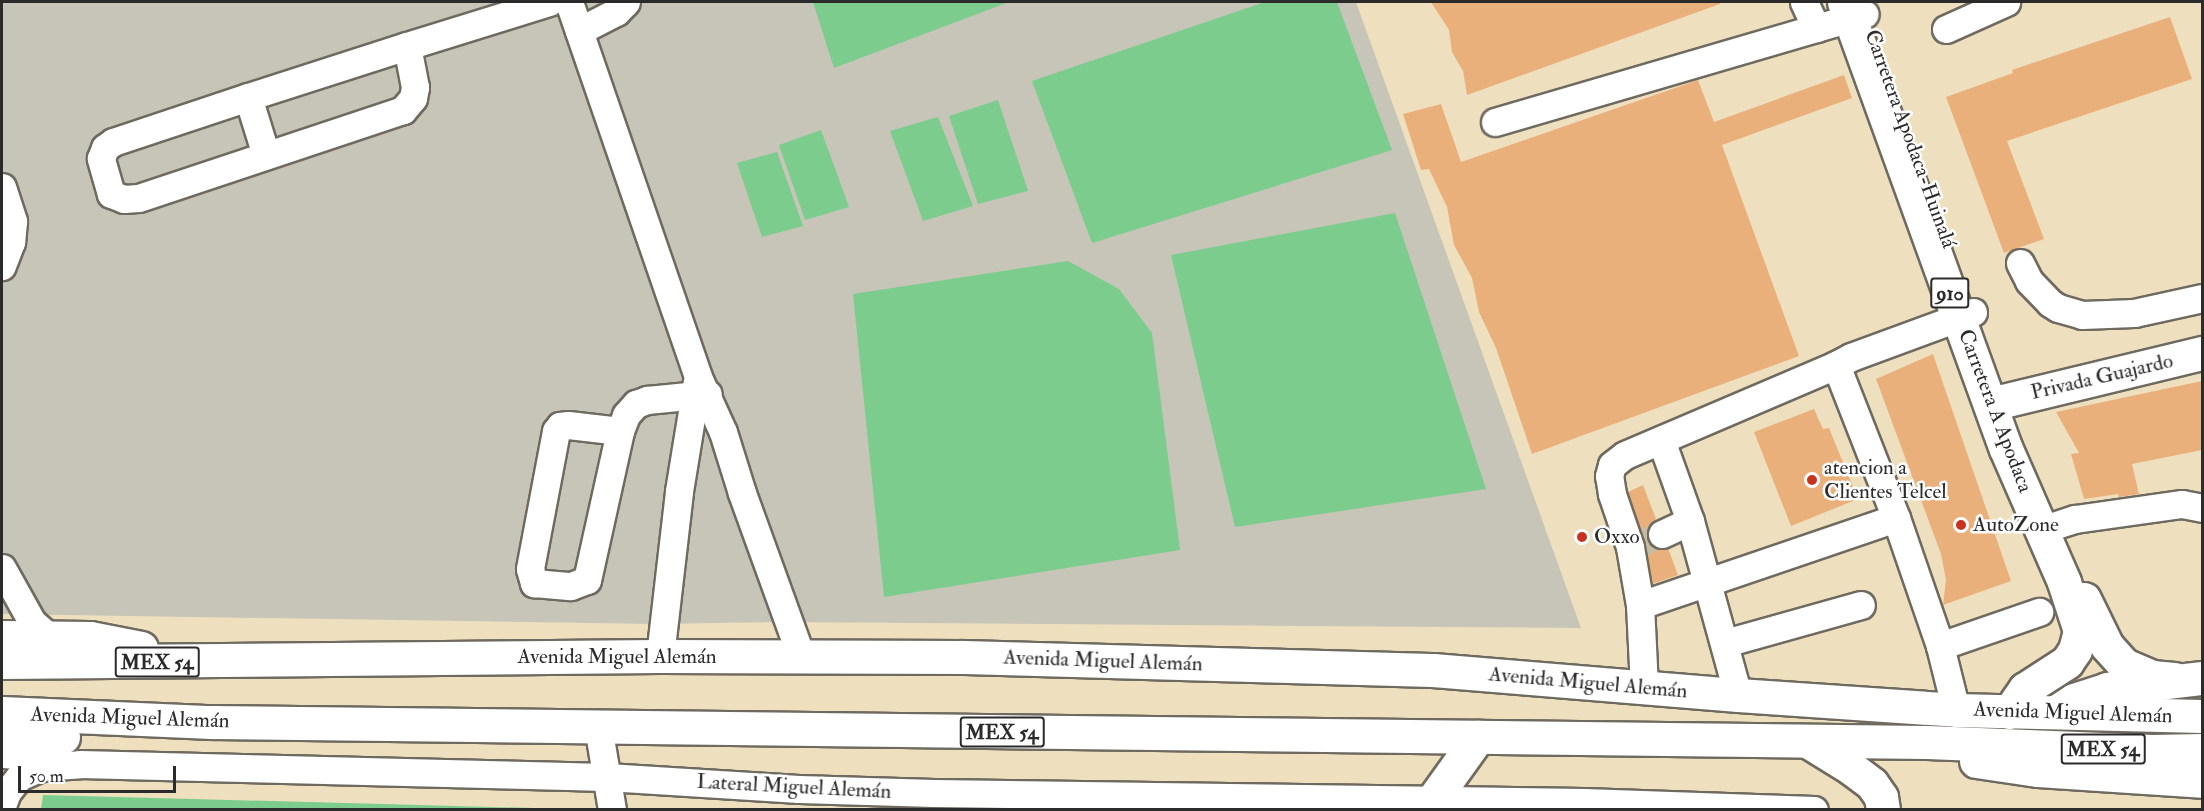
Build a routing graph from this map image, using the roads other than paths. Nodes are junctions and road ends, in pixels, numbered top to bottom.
1 (549, 2) edge
2 (569, 2) edge
3 (626, 2) edge
4 (1804, 2) edge
5 (2006, 2) edge
6 (1855, 9) edge
7 (1816, 28) junction
8 (1946, 29) dead end
9 (579, 31) junction
10 (407, 46) junction
11 (248, 97) junction
12 (1495, 122) dead end
13 (266, 155) junction
14 (2, 187) edge
15 (2020, 262) dead end
16 (2, 266) edge
17 (2202, 298) edge
18 (1966, 315) junction
19 (2202, 353) edge
20 (1836, 366) junction
21 (700, 389) junction
22 (2003, 401) junction
23 (620, 431) junction
24 (1662, 440) junction
25 (2202, 508) edge
26 (1896, 518) junction
27 (1690, 521) junction
28 (2053, 526) junction
29 (1662, 534) tunnel mouth
30 (2, 568) edge
31 (2069, 581) junction
32 (1707, 582) junction
33 (1640, 605) junction
34 (1861, 605) dead end
35 (2039, 612) dead end
36 (2, 637) edge
37 (49, 637) junction
38 (1725, 643) junction
39 (1940, 646) junction
40 (660, 656) junction
41 (801, 656) junction
42 (2, 662) edge
43 (213, 662) junction
44 (2195, 679) edge
45 (1644, 688) junction
46 (1738, 695) junction
47 (1956, 710) junction
48 (2009, 712) junction
49 (2, 713) edge
50 (2052, 714) junction
51 (2202, 716) edge
52 (212, 722) junction
53 (598, 726) junction
54 (2, 736) edge
55 (1478, 737) junction
56 (1807, 741) junction
57 (1927, 742) junction
58 (2202, 750) edge
59 (2, 754) edge
60 (166, 764) junction
61 (607, 777) junction
62 (2202, 781) edge
63 (935, 801) edge
64 (1431, 801) junction
65 (3, 802) edge
66 (1094, 802) edge
67 (1253, 804) edge
68 (1584, 806) edge
69 (612, 810) edge
70 (1814, 810) edge
71 (1883, 810) edge

1 - 10 street
2 - 9 street
3 - 9 street
4 - 7 street
5 - 8 street
6 - 7 street
6 - 18 main road, Carretera Apodaca-Huinalá / 910
7 - 12 street
9 - 21 street
10 - 11 street
10 - 13 street
11 - 13 street
11 - 13 street
14 - 16 street
15 - 17 street
18 - 20 street
18 - 22 main road, Carretera Apodaca-Huinalá / 910
18 - 31 main road, Carretera A Apodaca / 910
19 - 22 main road, Privada Guajardo
20 - 24 street
20 - 26 street
21 - 23 street
21 - 40 street
21 - 41 street
22 - 28 main road, Carretera Apodaca-Huinalá / 910
23 - 23 street
24 - 27 street
24 - 33 street
25 - 28 street
26 - 32 street
26 - 39 street
27 - 29 street
27 - 32 street
28 - 31 main road, Carretera Apodaca-Huinalá / 910
30 - 37 street
31 - 44 main road, 910
31 - 48 main road, 910
32 - 33 street
32 - 38 street
33 - 45 street
34 - 38 street
35 - 39 street
36 - 37 main road
37 - 43 main road
38 - 46 street
39 - 47 street
40 - 41 main road, Avenida Miguel Alemán / MEX 54
40 - 43 main road, Avenida Miguel Alemán / MEX 54
41 - 45 main road, Avenida Miguel Alemán / MEX 54
42 - 43 main road, Avenida Miguel Alemán / MEX 54
44 - 50 main road
45 - 46 main road, Avenida Miguel Alemán / MEX 54
46 - 47 main road, Avenida Miguel Alemán / MEX 54
47 - 48 main road, Avenida Miguel Alemán / MEX 54
48 - 50 main road, Avenida Miguel Alemán / MEX 54
49 - 52 main road, Avenida Miguel Alemán / MEX 54
50 - 51 main road, Avenida Miguel Alemán / MEX 54
52 - 53 main road, Avenida Miguel Alemán / MEX 54
52 - 54 main road
53 - 55 main road, Avenida Miguel Alemán / MEX 54
53 - 61 street
55 - 56 main road, Avenida Miguel Alemán / MEX 54
55 - 64 main road
56 - 57 main road, Avenida Miguel Alemán / MEX 54
56 - 71 main road
57 - 58 main road, Avenida Miguel Alemán / MEX 54
57 - 62 main road
59 - 60 street
60 - 61 street, Lateral Miguel Alemán
60 - 65 street, Lateral Miguel Alemán
61 - 63 street, Lateral Miguel Alemán
61 - 69 street
63 - 66 street, Lateral Miguel Alemán
64 - 67 street, Lateral Miguel Alemán
64 - 68 street, Lateral Miguel Alemán
66 - 67 street, Lateral Miguel Alemán
68 - 70 street, Lateral Miguel Alemán

